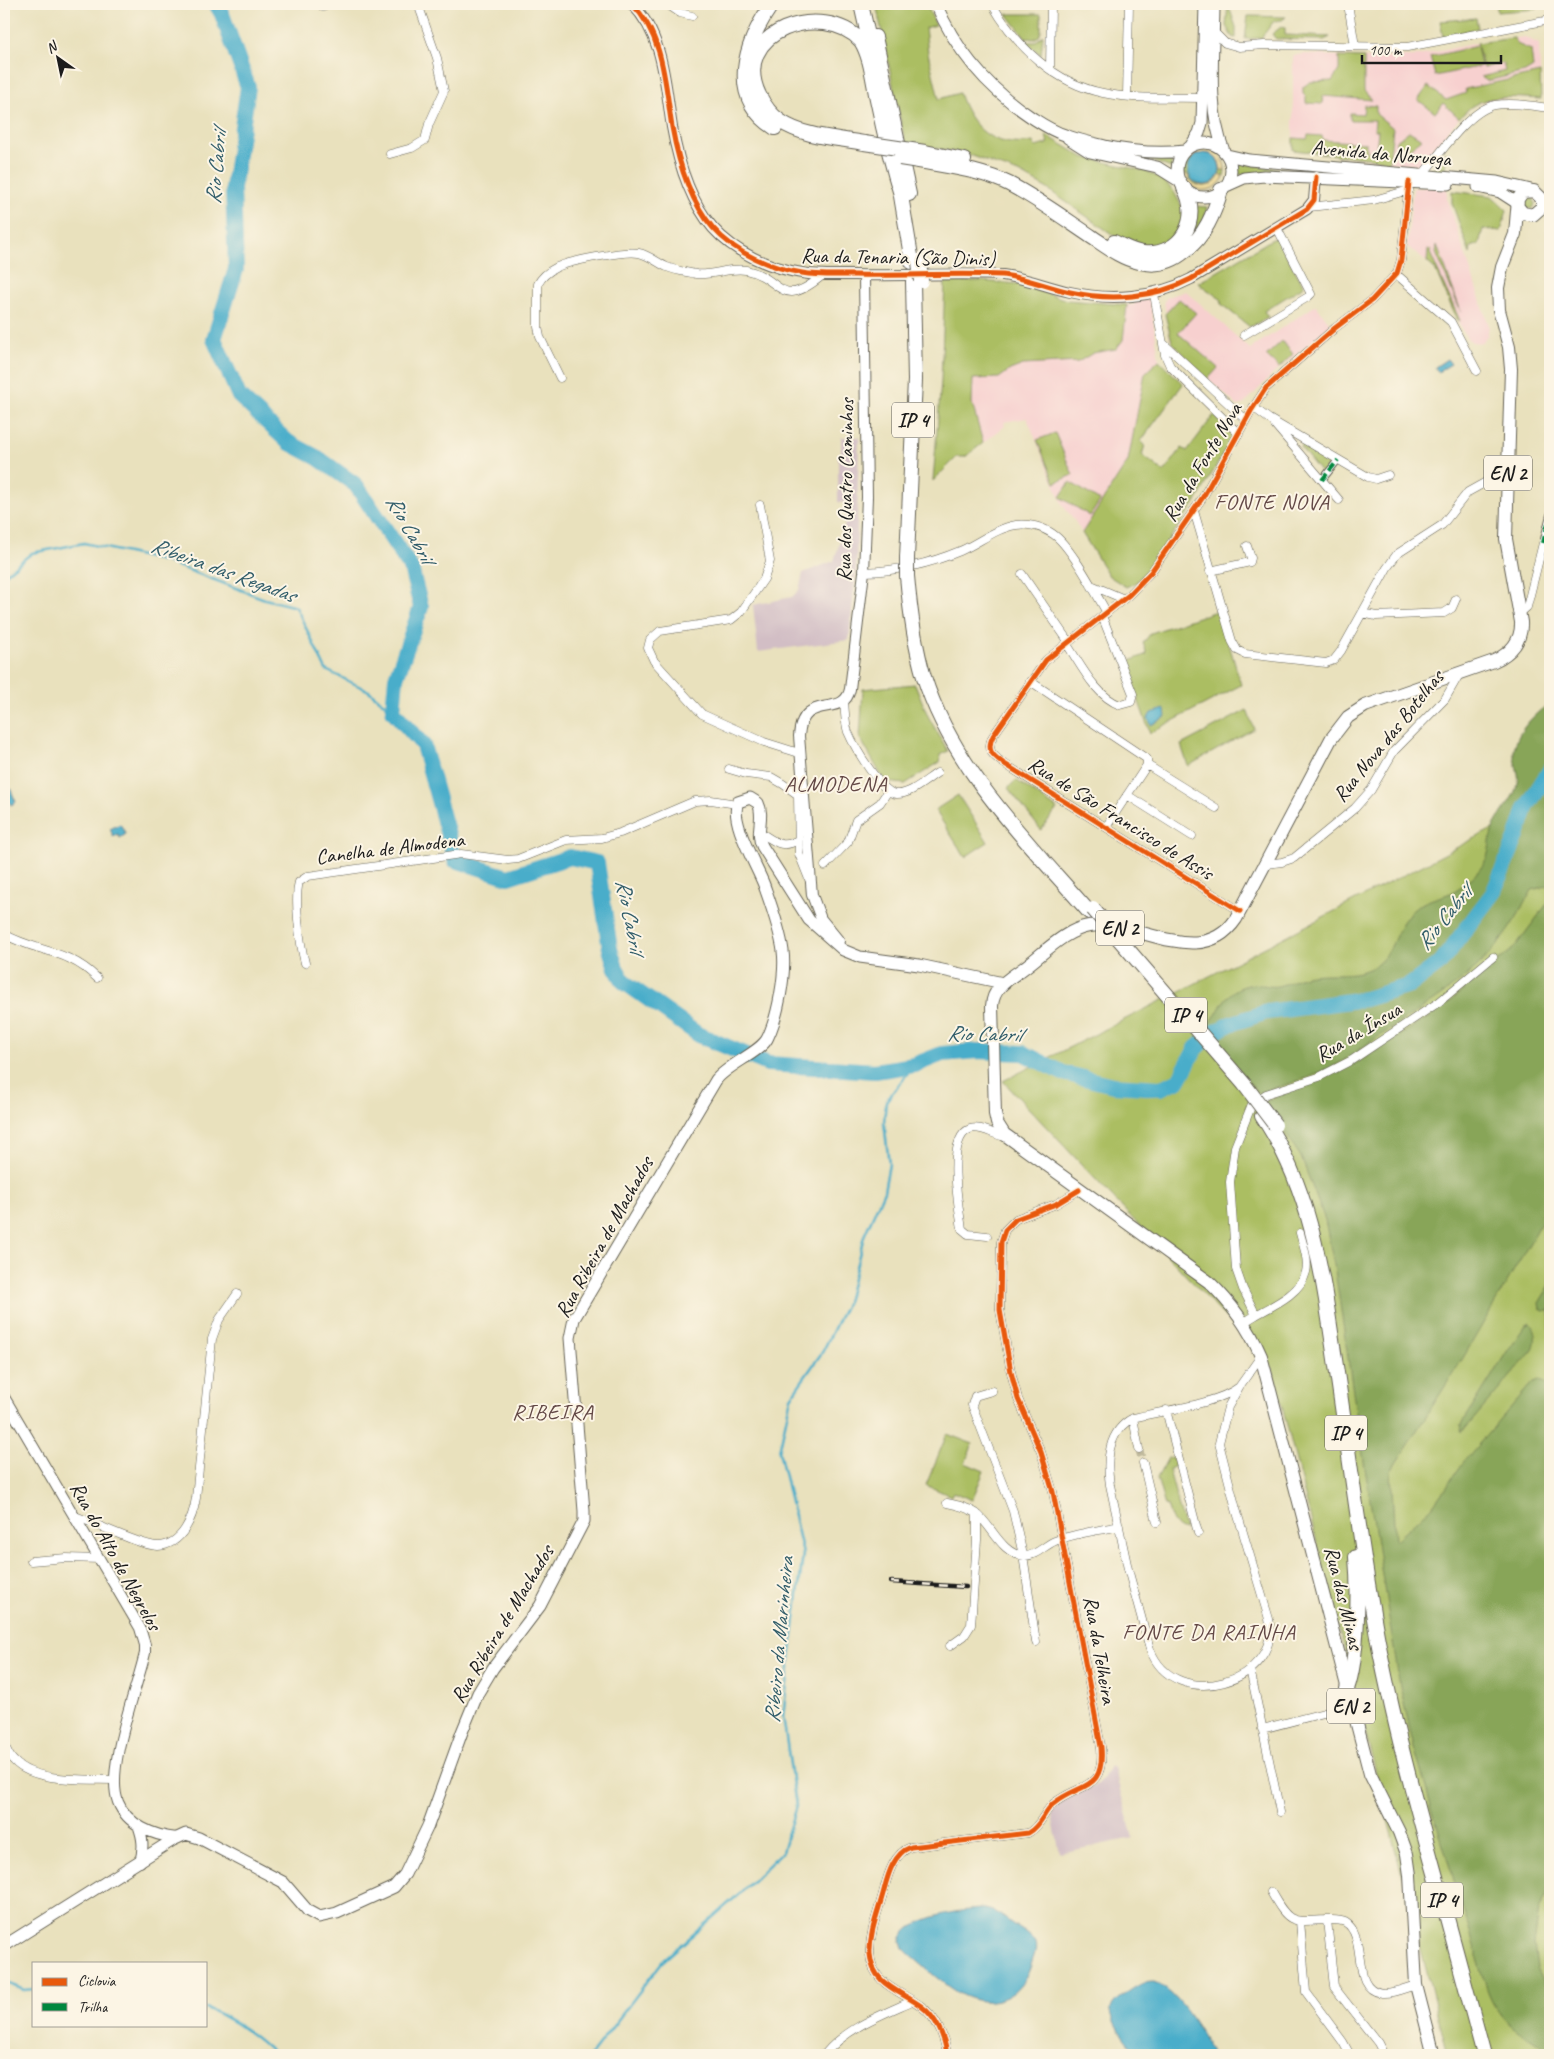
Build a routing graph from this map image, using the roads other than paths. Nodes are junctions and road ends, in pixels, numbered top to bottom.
1 (418, 4) edge
2 (632, 4) edge
3 (667, 4) edge
4 (772, 4) edge
5 (861, 4) edge
6 (868, 4) edge
7 (936, 4) edge
8 (992, 4) edge
9 (1050, 4) edge
10 (1129, 4) edge
11 (1205, 4) edge
12 (1214, 4) edge
13 (1348, 4) edge
14 (692, 16) dead end
15 (1550, 20) edge
16 (1214, 32) junction
17 (1355, 46) junction
18 (1050, 69) junction
19 (1127, 96) junction
20 (1202, 98) junction
21 (1550, 108) edge
22 (1065, 136) junction
23 (864, 148) junction
24 (1188, 149) junction
25 (1225, 153) junction
26 (390, 154) dead end
27 (925, 157) junction
28 (1423, 174) junction
29 (1316, 177) junction
30 (1182, 185) junction
31 (1409, 186) junction
32 (1223, 189) junction
33 (1533, 191) junction
34 (1550, 192) edge
35 (902, 198) junction
36 (1517, 205) junction
37 (1310, 207) junction
38 (1543, 210) edge
39 (1277, 228) junction
40 (1513, 241) junction
41 (915, 262) junction
42 (1396, 274) junction
43 (823, 275) junction
44 (864, 276) junction
45 (1154, 294) junction
46 (1244, 336) dead end
47 (1164, 344) junction
48 (1477, 371) dead end
49 (560, 378) dead end
50 (1254, 407) junction
51 (1270, 419) junction
52 (1246, 420) junction
53 (1239, 434) junction
54 (1338, 460) junction
55 (1508, 474) junction
56 (1388, 475) dead end
57 (1322, 480) junction
58 (1339, 500) dead end
59 (760, 505) dead end
60 (1194, 511) junction
61 (1550, 515) edge
62 (1543, 543) joint
63 (1247, 546) dead end
64 (1210, 571) junction
65 (864, 572) junction
66 (1022, 574) dead end
67 (1091, 585) junction
68 (1127, 597) junction
69 (1456, 599) dead end
70 (1362, 613) junction
71 (1520, 613) junction
72 (1104, 614) junction
73 (1067, 642) junction
74 (1460, 672) junction
75 (1030, 682) junction
76 (844, 702) junction
77 (989, 748) joint
78 (799, 753) junction
79 (1147, 764) junction
80 (729, 770) dead end
81 (937, 773) dead end
82 (888, 792) junction
83 (1127, 795) junction
84 (801, 797) junction
85 (737, 804) junction
86 (1216, 808) dead end
87 (1106, 826) junction
88 (758, 831) junction
89 (1192, 836) dead end
90 (799, 840) junction
91 (1266, 864) junction
92 (825, 866) dead end
93 (811, 885) junction
94 (1091, 910) junction
95 (1240, 911) junction
96 (4, 934) edge
97 (852, 954) junction
98 (1493, 957) dead end
99 (305, 963) dead end
100 (97, 978) dead end
101 (1003, 983) junction
102 (1272, 1126) junction
103 (1008, 1138) junction
104 (1079, 1190) junction
105 (1300, 1233) dead end
106 (987, 1236) dead end
107 (237, 1294) dead end
108 (1256, 1315) junction
109 (1243, 1323) junction
110 (1261, 1356) junction
111 (1238, 1387) junction
112 (992, 1391) dead end
113 (4, 1398) edge
114 (1166, 1410) junction
115 (1133, 1418) junction
116 (1345, 1424) junction
117 (1140, 1449) tunnel mouth
118 (1142, 1463) tunnel mouth
119 (947, 1503) dead end
120 (977, 1514) junction
121 (75, 1516) junction
122 (1157, 1522) dead end
123 (1119, 1526) junction
124 (1198, 1534) dead end
125 (1063, 1538) junction
126 (1023, 1556) junction
127 (100, 1559) junction
128 (31, 1561) dead end
129 (1036, 1642) dead end
130 (950, 1646) dead end
131 (1250, 1669) junction
132 (1346, 1689) junction
133 (1351, 1706) junction
134 (1262, 1729) junction
135 (4, 1744) edge
136 (116, 1780) junction
137 (1280, 1812) dead end
138 (138, 1824) junction
139 (177, 1838) junction
140 (140, 1862) junction
141 (1271, 1892) dead end
142 (1327, 1920) junction
143 (1300, 1921) junction
144 (4, 1946) edge
145 (1416, 1985) junction
146 (912, 2001) junction
147 (824, 2055) edge
148 (946, 2055) edge
149 (1350, 2055) edge
150 (1384, 2055) edge
151 (1434, 2055) edge
152 (1484, 2055) edge
153 (1491, 2055) edge

1 - 26 street
2 - 43 street, Rua da Tenaria (São Dinis)
3 - 14 street
4 - 23 highway
5 - 35 highway, IP 4
6 - 41 highway, IP 4
7 - 22 main road
8 - 18 street
9 - 18 street
10 - 19 street
11 - 20 main road
12 - 16 main road
13 - 17 street
15 - 17 street
16 - 17 street
16 - 25 main road
18 - 19 street
19 - 20 street
20 - 24 main road
21 - 28 street
22 - 24 main road
22 - 30 main road
23 - 27 highway, bridge
23 - 35 highway
24 - 25 main road
24 - 30 main road
25 - 28 main road, Avenida da Noruega
25 - 32 main road
27 - 30 highway
27 - 32 highway
28 - 33 main road, Avenida da Noruega
29 - 31 main road, Avenida da Noruega
29 - 32 main road, Avenida da Noruega
29 - 37 street
30 - 32 main road
31 - 36 main road, Avenida da Noruega
31 - 37 street
31 - 42 street, Rua da Fonte Nova
33 - 34 main road
33 - 36 main road
33 - 38 main road
35 - 41 highway, IP 4
36 - 38 main road
36 - 40 main road, EN 2
37 - 39 street, Rua da Tenaria (São Dinis)
38 - 40 main road, EN 2
39 - 45 street, Rua da Tenaria (São Dinis)
39 - 46 street
40 - 55 main road, EN 2
41 - 94 highway, IP 4, bridge
42 - 48 street
42 - 50 street, Rua da Fonte Nova
43 - 44 street, Rua da Tenaria (São Dinis)
43 - 49 street
44 - 45 street, Rua da Tenaria (São Dinis)
44 - 65 street, Rua dos Quatro Caminhos
45 - 47 street
47 - 52 street
47 - 53 street
50 - 51 street
50 - 52 street, Rua da Fonte Nova
51 - 54 street
51 - 57 street
52 - 53 street, Rua da Fonte Nova
53 - 60 street, Rua da Fonte Nova
54 - 56 street
54 - 57 street
55 - 70 street
55 - 71 main road, EN 2
57 - 58 street
59 - 78 street
60 - 64 street
60 - 68 street, Rua da Fonte Nova
61 - 62 street
62 - 71 street
63 - 64 street
64 - 70 street
65 - 67 street
65 - 76 street, Rua dos Quatro Caminhos
66 - 73 street
67 - 68 street
67 - 72 street
68 - 72 street, Rua da Fonte Nova
69 - 70 street
71 - 74 main road, EN 2
72 - 73 street, Rua da Fonte Nova
72 - 73 street
73 - 75 street, Rua da Fonte Nova
74 - 91 street, Rua Nova das Botelhas
74 - 91 main road, EN 2
75 - 77 street, Rua da Fonte Nova
75 - 79 street
76 - 78 street
76 - 82 street
77 - 87 street, Rua de São Francisco de Assis
78 - 84 street
79 - 83 street
79 - 86 street
80 - 84 street
81 - 82 street
82 - 92 street
83 - 87 street
83 - 89 street
84 - 90 street
84 - 93 street
85 - 88 main road
85 - 99 street, Canelha de Almodena
85 - 139 main road, Rua Ribeira de Machados
87 - 95 street, Rua de São Francisco de Assis
88 - 90 street
88 - 97 main road
90 - 93 street
91 - 95 main road, EN 2
93 - 97 street
94 - 102 highway, IP 4
94 - 102 highway, IP 4, bridge
95 - 101 main road, EN 2
96 - 100 street
97 - 101 main road
98 - 108 street, Rua da Ínsua
101 - 103 main road, EN 2
102 - 116 highway, IP 4
102 - 153 highway, IP 4
103 - 104 main road, EN 2
103 - 106 street
104 - 109 main road, Rua das Minas / EN 2
104 - 125 street, Rua da Telheira
105 - 108 street
107 - 121 street
108 - 109 street
109 - 110 main road, Rua das Minas / EN 2
110 - 111 street
110 - 132 main road, Rua das Minas / EN 2
111 - 114 street
111 - 131 street
112 - 126 street
113 - 121 street, Rua do Alto de Negrelos
114 - 115 street
114 - 124 street
115 - 117 street
115 - 123 street
116 - 132 highway
116 - 152 highway, IP 4
118 - 122 street
119 - 120 street
120 - 126 street
120 - 130 street
121 - 127 street, Rua do Alto de Negrelos
123 - 125 street
123 - 131 street
125 - 126 street
125 - 146 street, Rua da Telheira
126 - 129 street
127 - 128 street
127 - 136 street, Rua do Alto de Negrelos
131 - 134 street
132 - 133 main road, Rua das Minas / EN 2
133 - 134 street
133 - 145 main road, Rua das Minas / EN 2
134 - 137 street
135 - 136 street
136 - 138 street, Rua do Alto de Negrelos
138 - 139 street
138 - 140 street
139 - 140 main road
140 - 144 main road
141 - 143 street
142 - 143 street
142 - 145 street
142 - 150 street
143 - 149 street
145 - 151 main road, Rua das Minas / EN 2
146 - 147 street
146 - 148 street, Rua da Telheira

